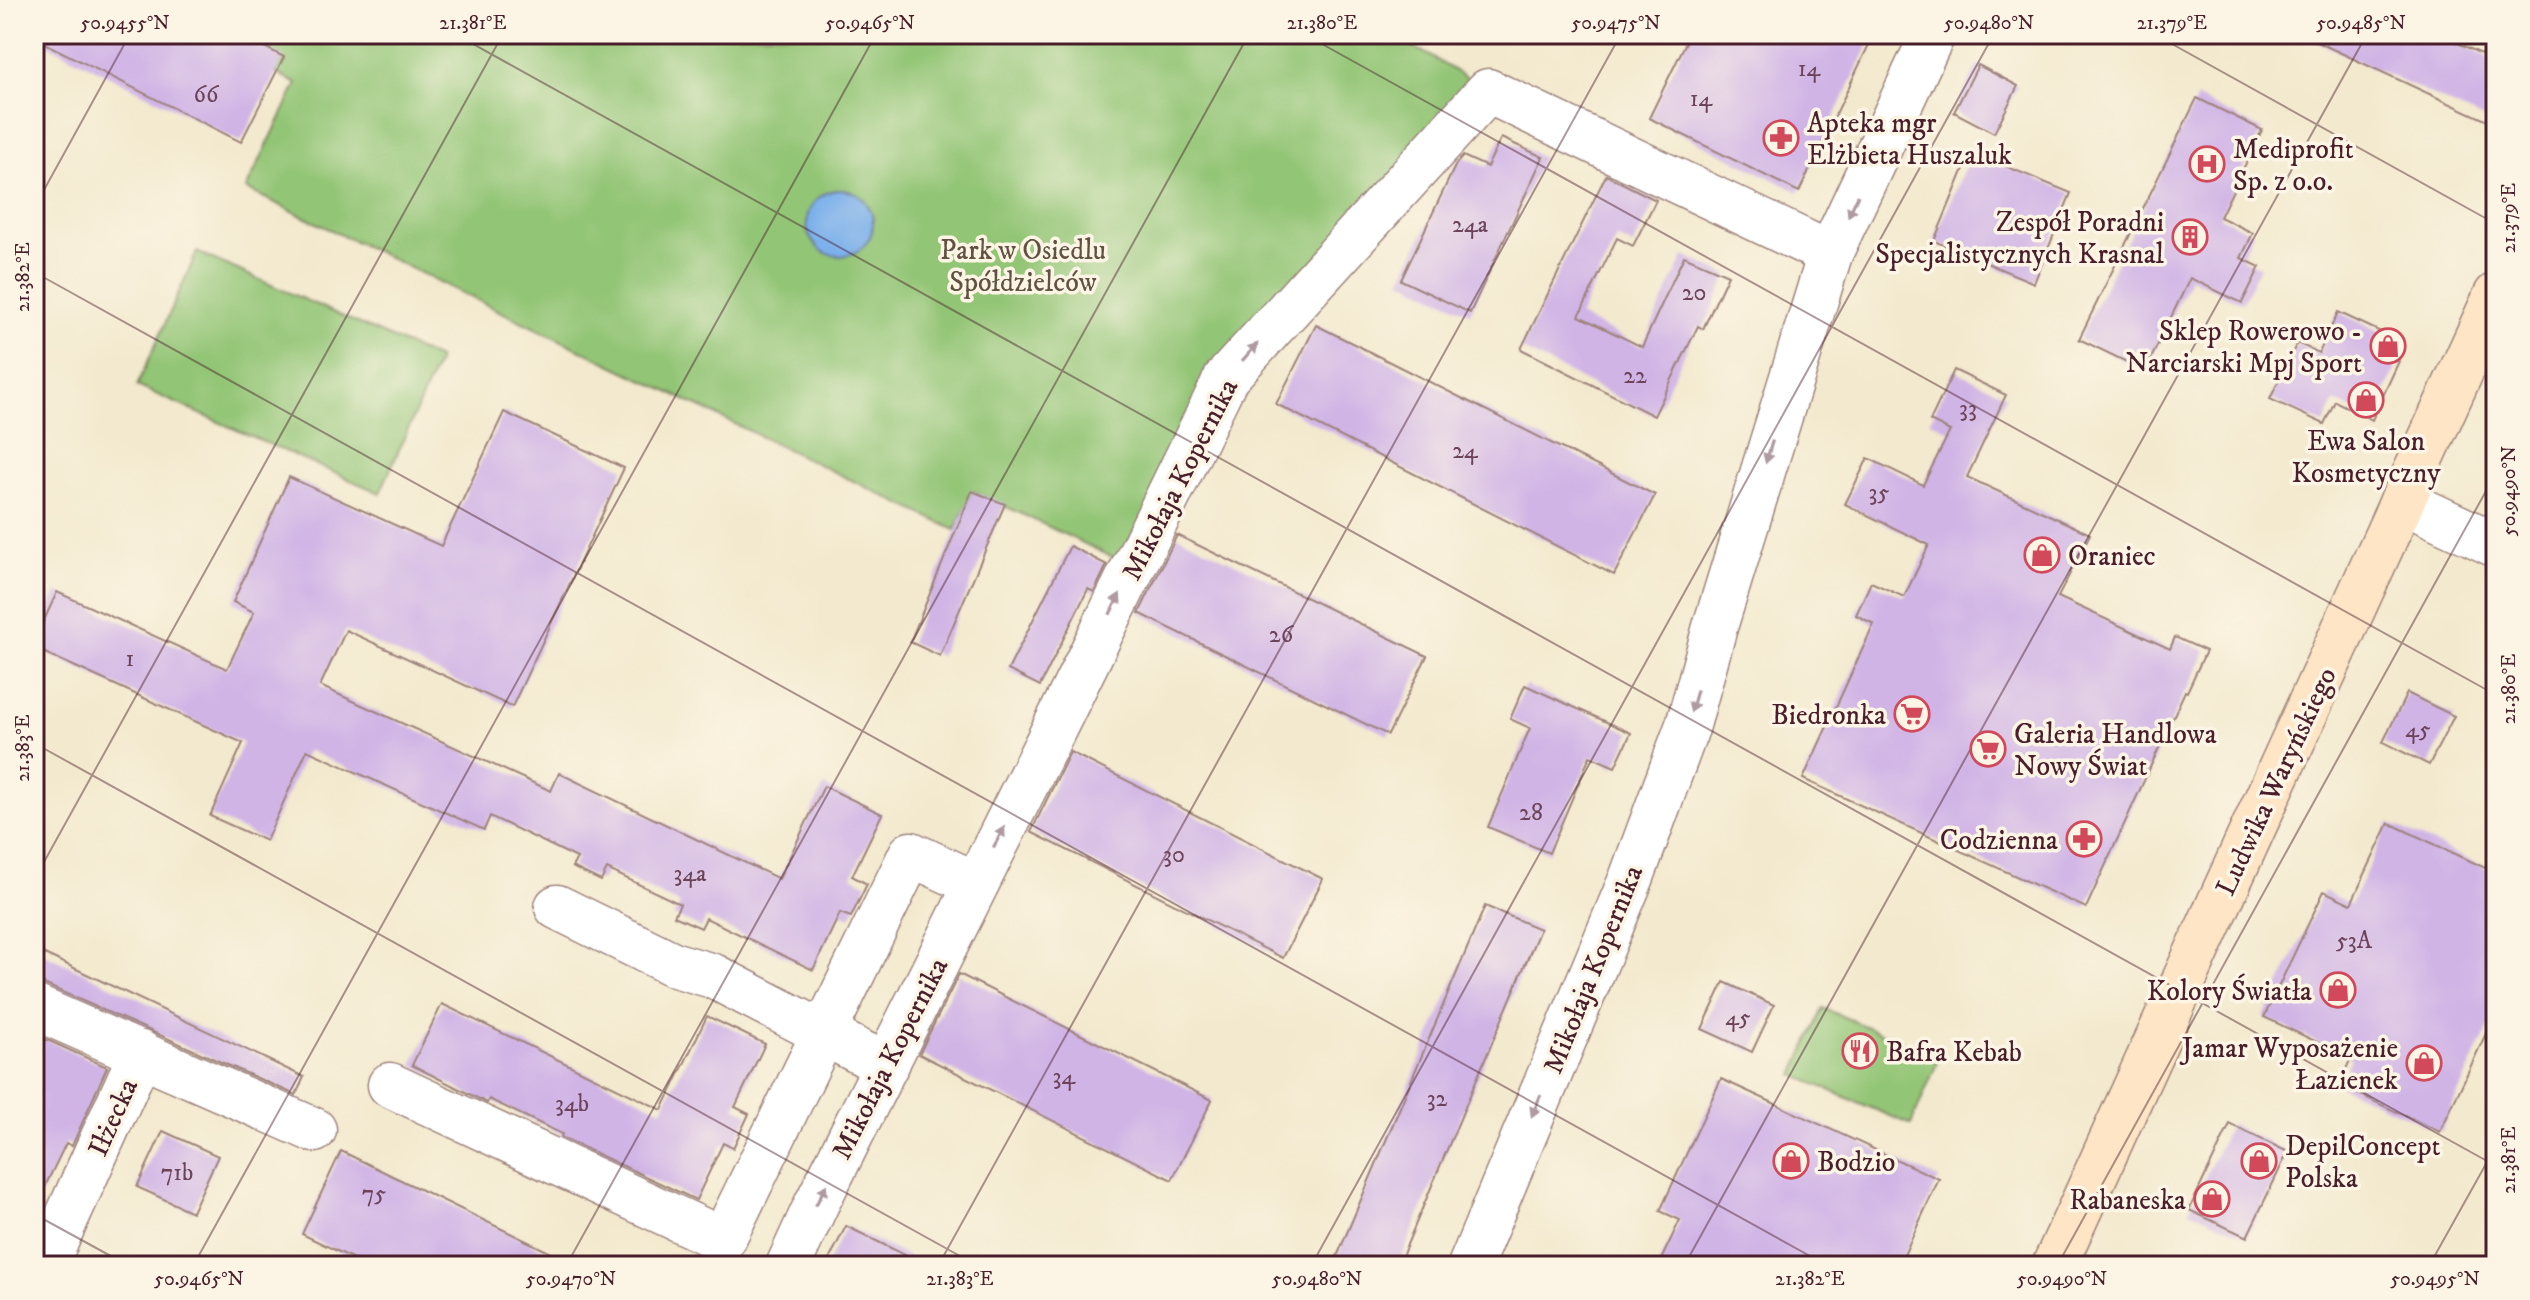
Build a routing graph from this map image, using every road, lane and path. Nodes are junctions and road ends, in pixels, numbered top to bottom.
1 (1933, 34) edge
2 (1830, 254) junction
3 (2496, 295) edge
4 (2402, 501) junction
5 (2496, 545) edge
6 (976, 884) junction
7 (557, 907) dead end
8 (34, 1007) edge
9 (822, 1033) junction
10 (141, 1053) junction
11 (888, 1062) junction
12 (390, 1085) dead end
13 (314, 1130) dead end
14 (723, 1240) junction
15 (45, 1266) edge
16 (779, 1266) edge
17 (788, 1266) edge
18 (1470, 1266) edge
19 (2054, 1266) edge

1 -> 2 street, Mikołaja Kopernika
6 -> 2 street, Mikołaja Kopernika
2 -> 18 street, Mikołaja Kopernika
3 - 4 main road, Ludwika Waryńskiego
4 - 5 street
4 - 19 main road, Ludwika Waryńskiego
6 - 9 street
6 - 11 street, Mikołaja Kopernika
7 - 9 street
8 - 10 street
9 - 11 street
9 - 14 street
10 - 13 street, Iłżecka
10 - 15 street, Iłżecka
17 -> 11 street, Mikołaja Kopernika
12 - 14 street
14 - 16 street

